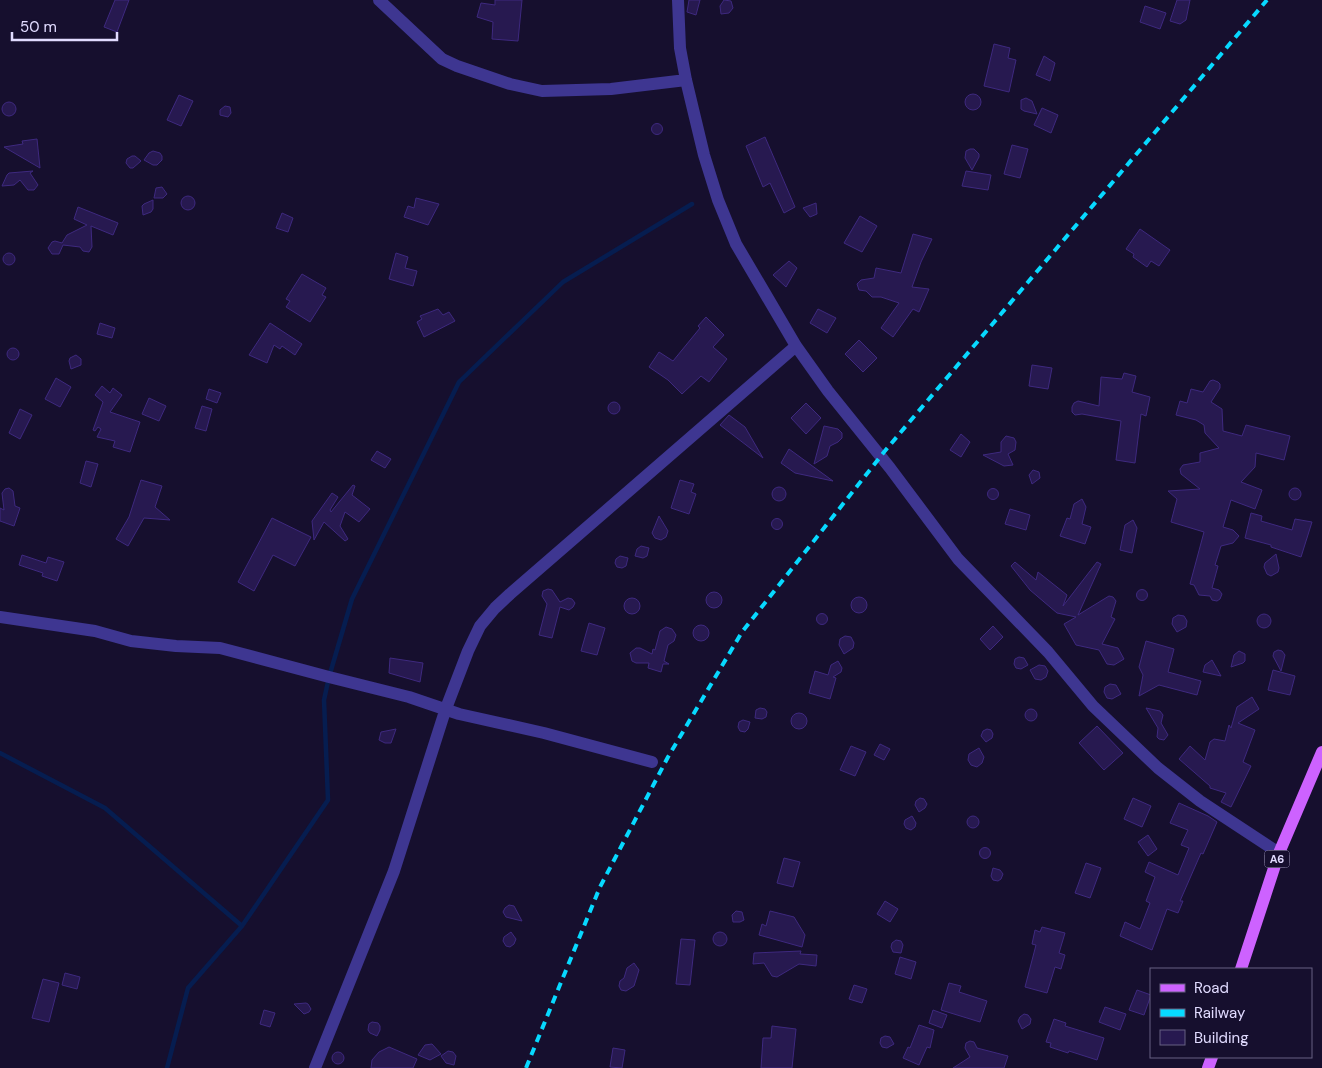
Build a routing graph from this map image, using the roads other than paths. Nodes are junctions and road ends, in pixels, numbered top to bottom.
1 (379, 0) edge
2 (678, 0) edge
3 (686, 80) junction
4 (796, 346) junction
5 (0, 617) edge
6 (445, 711) junction
7 (1322, 752) edge
8 (652, 762) dead end
9 (1279, 853) junction
10 (1241, 968) edge
11 (315, 1068) edge

1 - 3 street
2 - 3 street
3 - 4 street
4 - 6 street
4 - 9 street
5 - 6 street
6 - 8 street
6 - 11 street
7 - 9 main road, A6
9 - 10 main road, A6

